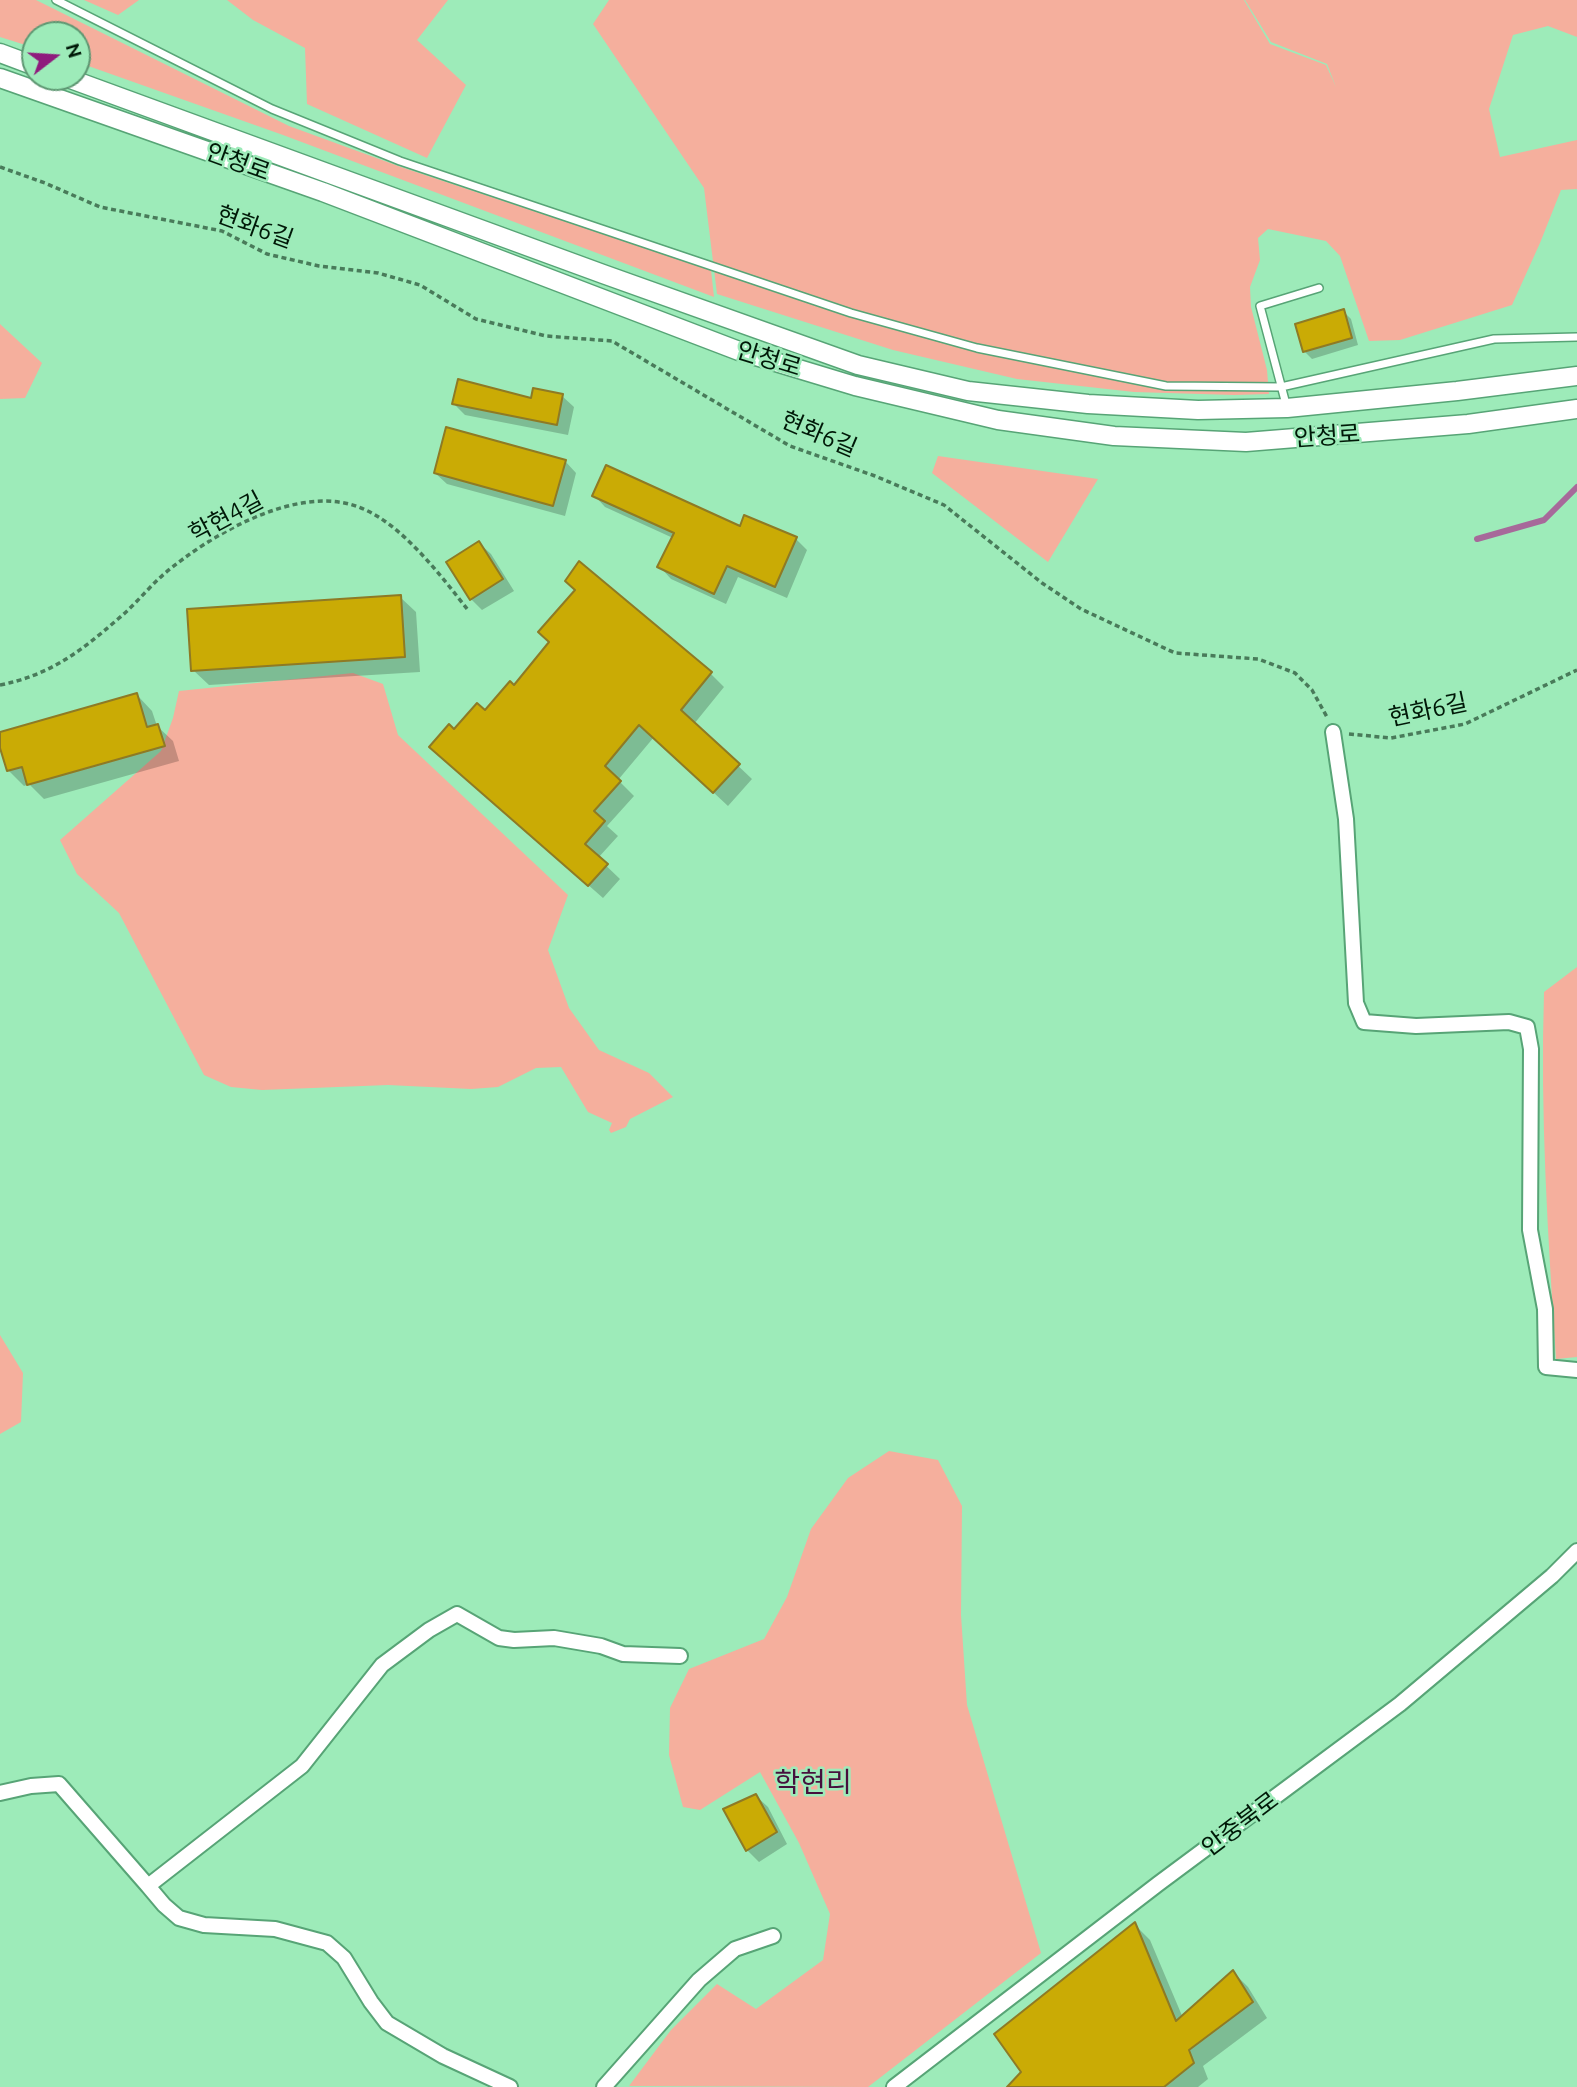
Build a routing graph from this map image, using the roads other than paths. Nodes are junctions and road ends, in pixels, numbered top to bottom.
1 (56, 0) edge
2 (0, 53) edge
3 (21, 61) edge
4 (0, 78) edge
5 (91, 87) edge
6 (1320, 288) dead end
7 (1577, 337) edge
8 (1577, 376) edge
9 (1281, 387) junction
10 (1287, 408) junction
11 (1577, 409) edge
12 (1333, 732) road end
13 (1577, 1370) edge
14 (1576, 1553) edge
15 (680, 1656) dead end
16 (0, 1793) edge
17 (148, 1886) junction
18 (772, 1936) dead end
19 (510, 2087) edge
20 (604, 2087) edge
21 (894, 2087) edge

1 - 9 lane
2 - 3 street
4 - 11 street, 안청로
5 - 10 street, 안청로
6 - 9 lane
7 - 9 lane
8 - 10 street, 안청로
9 - 10 lane
12 - 13 street
14 - 21 street, 안중북로
15 - 17 street
16 - 17 street
17 - 19 street
18 - 20 street

